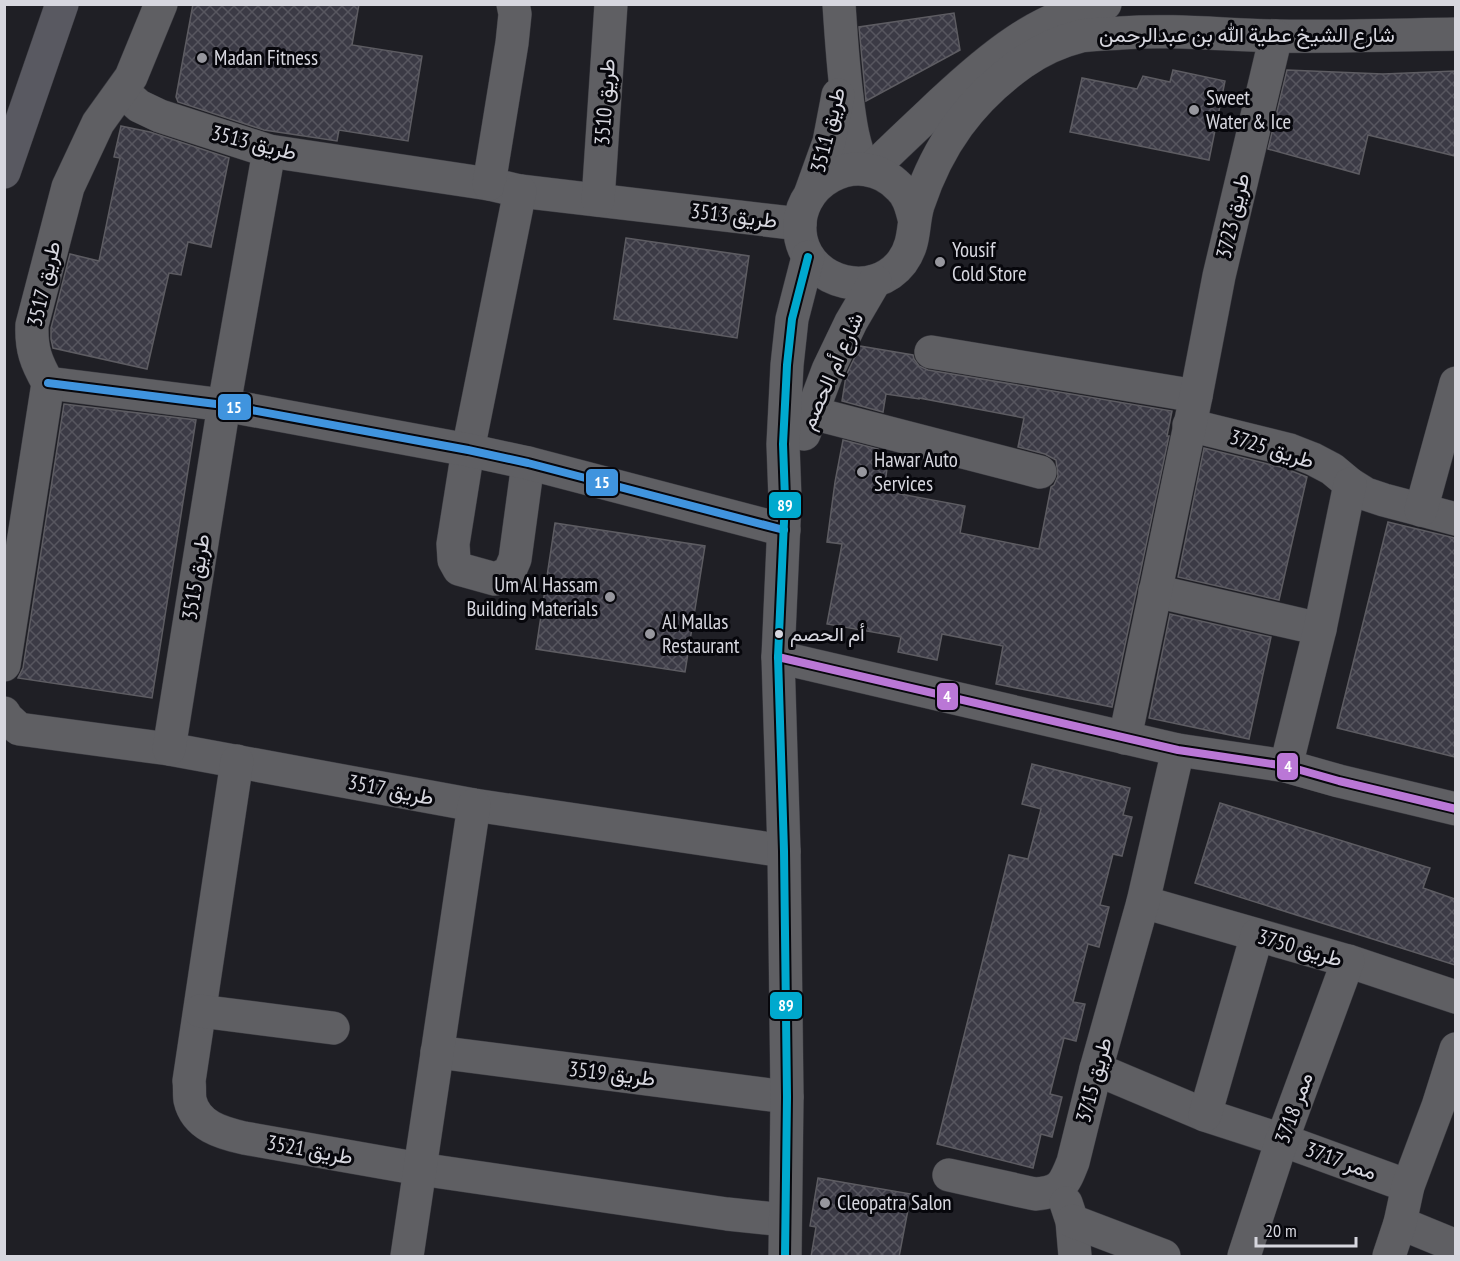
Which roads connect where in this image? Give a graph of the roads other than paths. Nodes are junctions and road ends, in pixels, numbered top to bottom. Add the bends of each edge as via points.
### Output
1 (62, 4) edge
2 (161, 4) edge
3 (513, 4) edge
4 (611, 4) edge
5 (839, 4) edge
6 (1105, 4) edge
7 (1051, 34) junction
8 (1455, 34) edge
9 (1276, 36) junction
10 (843, 67) junction
11 (122, 91) junction
12 (848, 108) junction
13 (906, 136) junction
14 (269, 151) junction
15 (867, 169) junction
16 (4, 172) edge
17 (505, 188) junction
18 (811, 192) junction
19 (598, 200) junction
20 (914, 218) junction
21 (800, 224) junction
22 (808, 257) junction
23 (874, 281) junction
24 (931, 352) dead end
25 (48, 383) junction
26 (1455, 383) edge
27 (224, 405) junction
28 (1192, 410) junction
29 (812, 413) junction
30 (468, 450) junction
31 (528, 463) junction
32 (1040, 472) dead end
33 (1350, 484) junction
34 (1421, 510) junction
35 (785, 514) junction
36 (1455, 519) edge
37 (1155, 591) junction
38 (1320, 629) junction
39 (778, 657) junction
40 (4, 665) edge
41 (4, 713) edge
42 (1125, 738) junction
43 (169, 749) junction
44 (1178, 750) junction
45 (237, 761) junction
46 (1286, 766) junction
47 (474, 805) junction
48 (1455, 809) edge
49 (784, 851) junction
50 (1143, 902) junction
51 (1257, 935) junction
52 (1348, 962) junction
53 (1455, 997) edge
54 (200, 1011) junction
55 (333, 1028) dead end
56 (1455, 1049) edge
57 (437, 1052) junction
58 (1096, 1070) junction
59 (787, 1097) junction
60 (1447, 1109) edge
61 (1205, 1115) junction
62 (1282, 1140) junction
63 (420, 1169) junction
64 (949, 1175) dead end
65 (1408, 1186) junction
66 (1060, 1187) junction
67 (785, 1220) junction
68 (1072, 1221) junction
69 (1400, 1223) junction
70 (1455, 1246) edge
71 (407, 1257) edge
72 (785, 1257) edge
73 (1075, 1257) edge
74 (1164, 1257) edge
75 (1244, 1257) edge
76 (1389, 1257) edge

1 - 16 highway
2 - 11 street
3 - 17 street
4 - 19 street, طريق 3510
5 - 10 street, طريق 3511
6 - 7 street, شارع الشيخ عطية الله بن عبدالرحمن via 1075,11
7 - 9 street, شارع الشيخ عطية الله بن عبدالرحمن
7 - 13 street, شارع الشيخ عطية الله بن عبدالرحمن via 1013,42
7 - 20 street, شارع الشيخ عطية الله بن عبدالرحمن via 968,112 942,147
8 - 9 street, شارع الشيخ عطية الله بن عبدالرحمن
9 - 28 street, طريق 3723 via 1219,276
10 - 12 street, طريق 3511
10 - 18 street, طريق 3511 via 829,142
11 - 14 street, طريق 3513 via 139,106 160,116
11 - 25 street, طريق 3517 via 98,123 68,187 32,325 34,356
12 - 13 street via 863,124 883,134
12 - 15 street, طريق 3511 via 854,143
13 - 15 street, شارع الشيخ عطية الله بن عبدالرحمن
14 - 17 street, طريق 3513
14 - 27 street, طريق 3515
15 - 18 street via 844,170 825,178
15 - 20 street via 900,187
17 - 19 street, طريق 3513
17 - 30 street
18 - 21 street
19 - 21 street, طريق 3513
20 - 23 street via 910,250 889,274
21 - 22 street
22 - 23 street via 830,278 844,283
22 - 35 street, شارع أم الحصم via 792,319 787,365
23 - 29 street, شارع أم الحصم via 828,370
24 - 28 street
25 - 27 street
25 - 40 street
26 - 34 street
27 - 30 street
27 - 43 street, طريق 3515
28 - 33 street, طريق 3725 via 1313,459
28 - 37 street, طريق 3723
29 - 32 street
29 - 35 street, شارع أم الحصم
30 - 31 street
30 - 31 street via 453,544 454,560 459,568 495,579 509,573 515,559
31 - 35 street
33 - 34 street, طريق 3725 via 1366,494
33 - 38 street
34 - 36 street, طريق 3725
35 - 39 street, شارع أم الحصم
37 - 38 street
37 - 42 street, طريق 3723
38 - 46 street
39 - 42 street
39 - 49 street, شارع أم الحصم
41 - 43 street, طريق 3517 via 19,729
42 - 44 street
43 - 45 street, طريق 3517
44 - 46 street
44 - 50 street, طريق 3715
45 - 47 street, طريق 3517
45 - 54 street, طريق 3521
46 - 48 street
47 - 49 street, طريق 3517
47 - 57 street
49 - 59 street, شارع أم الحصم
50 - 51 street, طريق 3750
50 - 58 street, طريق 3715
51 - 52 street, طريق 3750
51 - 61 street
52 - 53 street, طريق 3750
52 - 62 street, ممر 3718
54 - 55 street
54 - 63 street, طريق 3521 via 189,1081 190,1100 198,1117 210,1127 244,1138
56 - 60 street
57 - 59 street, طريق 3519
57 - 63 street
58 - 61 street, ممر 3717
58 - 66 street, طريق 3715 via 1073,1162
59 - 67 street, شارع أم الحصم
60 - 65 street
61 - 62 street, ممر 3717
62 - 65 street, ممر 3717
62 - 75 street, ممر 3718
63 - 67 street, طريق 3521
63 - 71 street
64 - 66 street via 1035,1194
65 - 69 street
66 - 68 street
67 - 72 street, شارع أم الحصم
68 - 73 street
68 - 74 street
69 - 70 street
69 - 76 street

